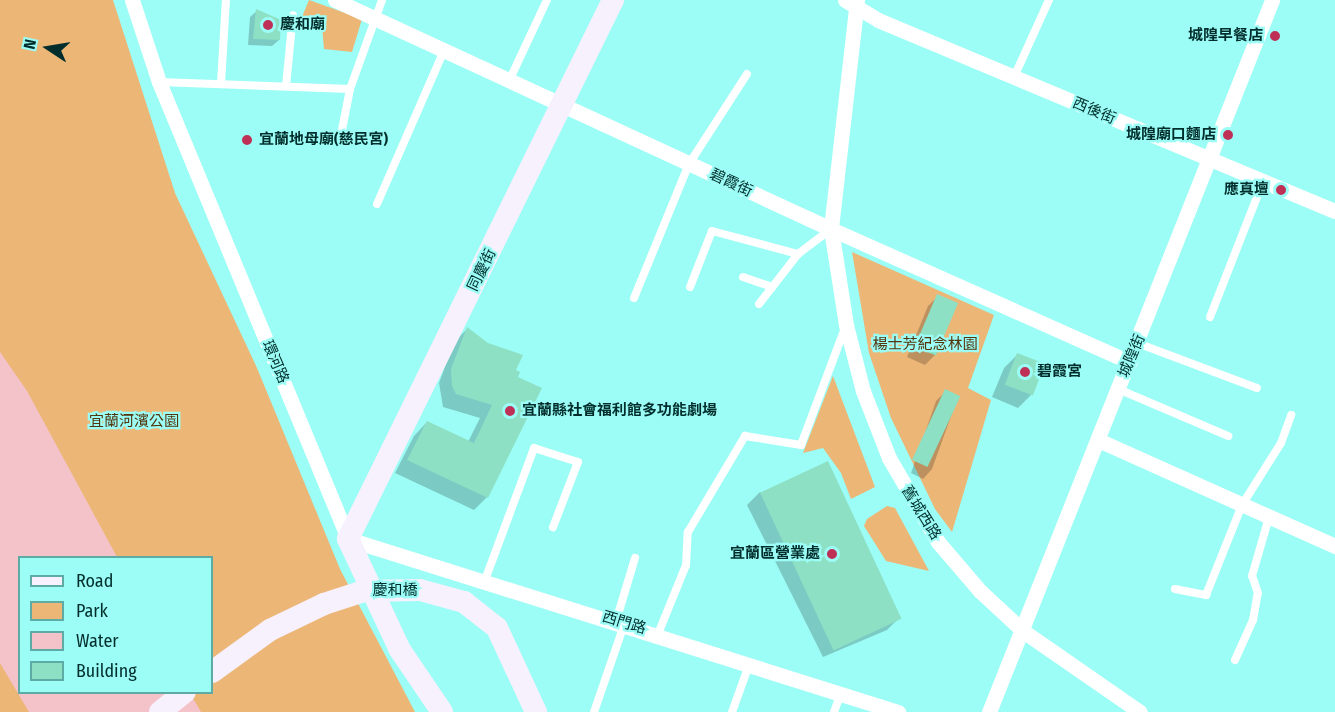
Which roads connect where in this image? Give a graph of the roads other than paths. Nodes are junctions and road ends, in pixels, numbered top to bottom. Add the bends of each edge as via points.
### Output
1 (132, 0) edge
2 (226, 0) edge
3 (335, 0) edge
4 (382, 0) edge
5 (548, 0) edge
6 (614, 0) edge
7 (1049, 0) edge
8 (1272, 0) edge
9 (853, 2) edge
10 (293, 15) dead end
11 (373, 18) junction
12 (444, 51) junction
13 (747, 74) dead end
14 (1014, 77) junction
15 (509, 81) junction
16 (159, 82) junction
17 (221, 83) junction
18 (286, 86) junction
19 (350, 89) junction
20 (563, 106) junction
21 (340, 140) dead end
22 (1207, 159) junction
23 (689, 164) junction
24 (1263, 182) junction
25 (377, 204) dead end
26 (1335, 211) edge
27 (831, 229) junction
28 (798, 254) junction
29 (743, 277) dead end
30 (690, 287) dead end
31 (772, 287) junction
32 (634, 298) dead end
33 (759, 304) dead end
34 (1210, 316) dead end
35 (846, 325) junction
36 (1137, 344) junction
37 (1130, 362) junction
38 (1257, 388) dead end
39 (1118, 389) junction
40 (1291, 415) dead end
41 (1228, 436) dead end
42 (1098, 440) junction
43 (1242, 505) junction
44 (1269, 517) junction
45 (553, 526) dead end
46 (348, 539) junction
47 (1335, 546) edge
48 (635, 558) dead end
49 (485, 580) junction
50 (1175, 589) dead end
51 (620, 622) junction
52 (1023, 631) junction
53 (658, 634) junction
54 (1235, 660) dead end
55 (749, 663) junction
56 (213, 671) edge
57 (841, 693) junction
58 (184, 694) edge
59 (159, 712) edge
60 (442, 712) edge
61 (536, 712) edge
62 (594, 712) edge
63 (732, 712) edge
64 (834, 712) edge
65 (898, 712) edge
66 (989, 712) edge
67 (1140, 712) edge

1 - 16 street, 環河路
2 - 17 lane
3 - 11 street, 碧霞街
4 - 11 lane
5 - 15 lane
6 - 20 street, 同慶街
7 - 14 lane
8 - 22 street, 城隍街
9 - 14 street, 西後街
9 - 27 street, 舊城西路
10 - 18 lane
11 - 12 street, 碧霞街
11 - 19 lane
12 - 15 street, 碧霞街
12 - 25 lane
13 - 23 lane
14 - 22 street, 西後街
15 - 20 street, 碧霞街
16 - 17 lane
16 - 46 street, 環河路
17 - 18 lane
18 - 19 lane
19 - 21 lane
20 - 23 street, 碧霞街
20 - 46 street, 同慶街
22 - 24 street, 西後街
22 - 36 street, 城隍街
23 - 27 street, 碧霞街
23 - 32 lane
24 - 26 street, 西後街
24 - 34 lane
27 - 28 lane
27 - 35 street, 舊城西路
27 - 37 street, 碧霞街
28 - 30 lane via 712,231
28 - 31 lane
29 - 31 lane
31 - 33 lane
35 - 52 street, 舊城西路 via 863,391 913,504 980,591
35 - 53 lane via 801,445 745,436 688,532 686,566
36 - 37 street, 城隍街
36 - 38 lane
37 - 39 street, 城隍街
39 - 41 lane
39 - 42 street, 城隍街
40 - 43 lane via 1281,442
42 - 43 street
42 - 52 street, 城隍街
43 - 44 street
43 - 50 lane via 1206,594
44 - 47 street
44 - 54 lane via 1252,576 1258,592 1253,620
45 - 49 lane via 578,462 534,448
46 - 49 street, 西門路
46 - 60 street, 環河路 via 400,650
48 - 51 lane
49 - 51 street, 西門路
51 - 53 street, 西門路
51 - 62 lane
52 - 66 street, 城隍街
52 - 67 street, 舊城西路
53 - 55 street, 西門路
55 - 57 street, 西門路
55 - 63 lane
56 - 61 street, 慶和橋 via 270,630 324,604 364,591 420,590 464,602 497,628
57 - 64 lane
57 - 65 street, 西門路
58 - 59 street

